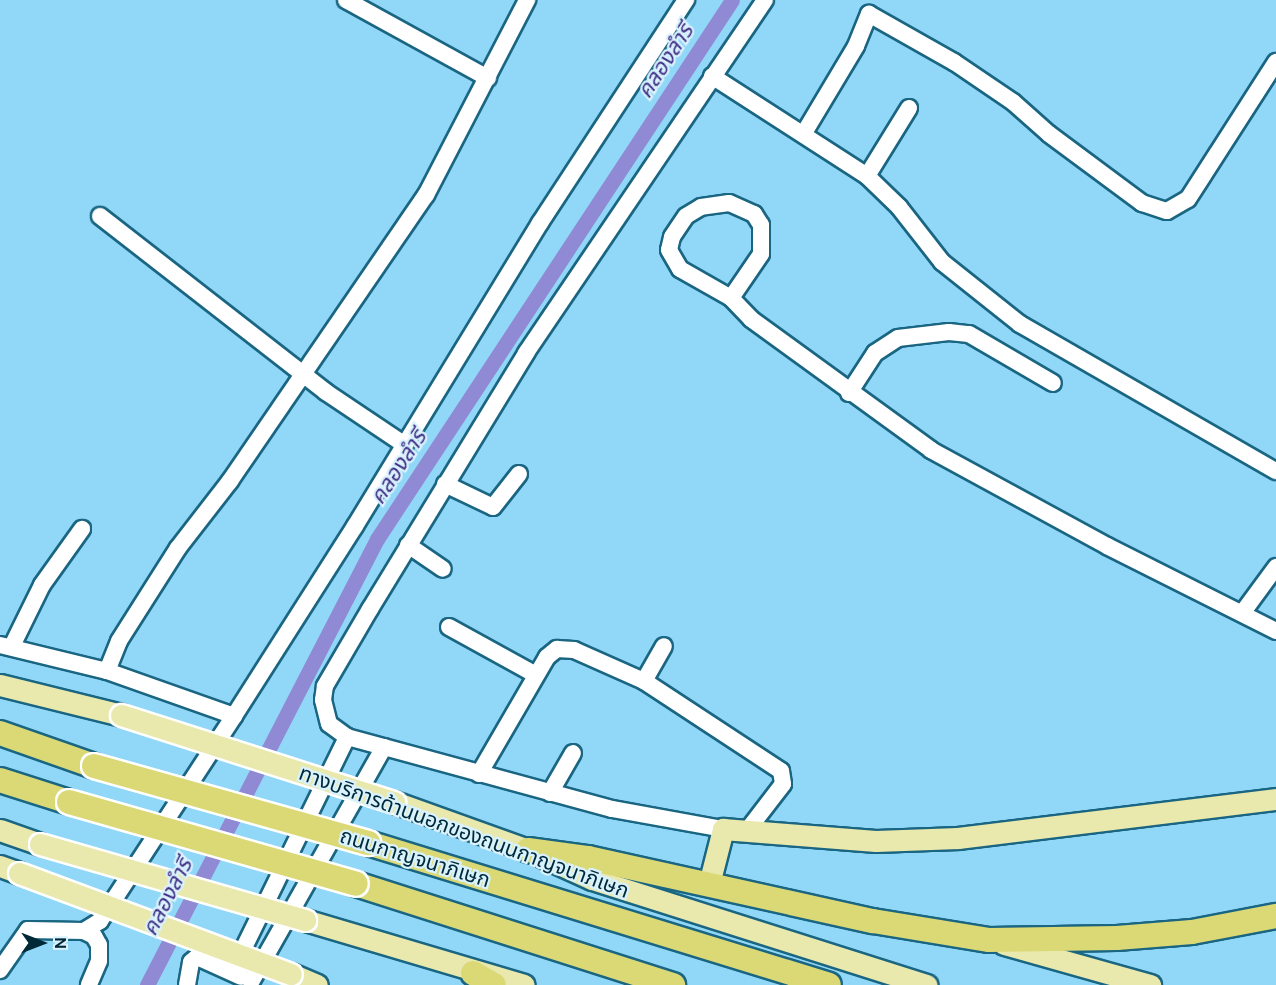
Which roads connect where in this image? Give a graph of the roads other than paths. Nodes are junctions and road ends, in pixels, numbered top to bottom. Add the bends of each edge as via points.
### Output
1 (346, 0) edge
2 (526, 0) edge
3 (686, 0) edge
4 (765, 0) edge
5 (871, 7) edge
6 (1276, 62) edge
7 (712, 76) junction
8 (488, 78) junction
9 (909, 108) dead end
10 (804, 133) junction
11 (867, 176) junction
12 (100, 216) dead end
13 (731, 298) junction
14 (305, 374) junction
15 (1053, 383) dead end
16 (849, 393) junction
17 (405, 445) junction
18 (1276, 471) edge
19 (519, 474) dead end
20 (445, 484) junction
21 (82, 529) dead end
22 (408, 545) junction
23 (1276, 567) edge
24 (443, 569) dead end
25 (1243, 612) junction
26 (449, 627) dead end
27 (1276, 631) edge
28 (6, 646) edge
29 (664, 646) dead end
30 (107, 671) junction
31 (536, 675) junction
32 (644, 681) junction
33 (0, 685) edge
34 (237, 710) junction
35 (0, 733) edge
36 (346, 736) junction
37 (384, 747) junction
38 (573, 753) dead end
39 (479, 774) junction
40 (0, 780) edge
41 (550, 792) junction
42 (1276, 799) edge
43 (723, 829) junction
44 (0, 830) edge
45 (747, 832) junction
46 (528, 850) junction
47 (10, 870) edge
48 (709, 884) junction
49 (1276, 916) edge
50 (84, 931) junction
51 (989, 940) junction
52 (1, 967) edge
53 (232, 972) junction
54 (473, 973) junction
55 (253, 984) edge
56 (88, 985) edge
57 (187, 985) edge
58 (317, 985) edge
59 (494, 985) edge
60 (524, 985) edge
61 (673, 985) edge
62 (830, 985) edge
63 (927, 985) edge
64 (1150, 985) edge

1 - 8 street
2 - 8 street
3 - 17 street via 540,223
4 - 7 street
5 - 6 street via 1013,102 1049,134 1142,203 1167,211 1188,199
5 - 10 street via 856,46
7 - 10 street
7 - 20 street via 526,353
8 - 14 street via 426,195
9 - 11 street
10 - 11 street
11 - 18 street via 899,207 942,262 1020,324
12 - 14 street
13 - 13 street via 761,254 761,225 754,214 729,203 701,207 676,226 669,250 671,259 688,274
13 - 16 street via 751,319
14 - 17 street
14 - 30 street via 178,548 128,624
15 - 16 street via 969,334 949,332 898,338 875,353
16 - 25 street via 931,450 1107,546
17 - 34 street
19 - 20 street via 493,507
20 - 22 street
21 - 28 street via 42,585
22 - 24 street
22 - 36 street via 326,686 324,712 329,724
23 - 25 street
25 - 27 street
26 - 31 street
28 - 30 street
29 - 32 street
30 - 34 street
31 - 32 street via 551,651 563,648 598,659
31 - 39 street
32 - 45 street via 781,771 783,784
33 - 46 main road, ทางบริการด้านนอกของถนนกาญจนาภิเษก, bridge via 121,716 394,802
34 - 50 street via 115,903 100,921
35 - 62 highway, ถนนกาญจนาภิเษก, bridge via 94,766 368,843
36 - 37 street
36 - 53 street
37 - 39 street
37 - 55 street
38 - 41 street
39 - 41 street
40 - 61 highway, ถนนกาญจนาภิเษก, bridge via 356,884
41 - 43 street via 621,811
42 - 45 main road via 958,838 876,841
43 - 45 main road
43 - 48 main road
44 - 54 main road, bridge
46 - 48 highway
46 - 63 main road, ทางบริการด้านนอกของถนนกาญจนาภิเษก via 592,879
47 - 58 main road, bridge
48 - 51 highway via 873,921
49 - 51 highway via 1192,932 1117,938
50 - 52 street via 28,930
50 - 56 street via 94,936 99,945 99,961
51 - 64 main road
53 - 55 street
53 - 57 street via 197,957 191,962
54 - 59 highway
54 - 60 main road

